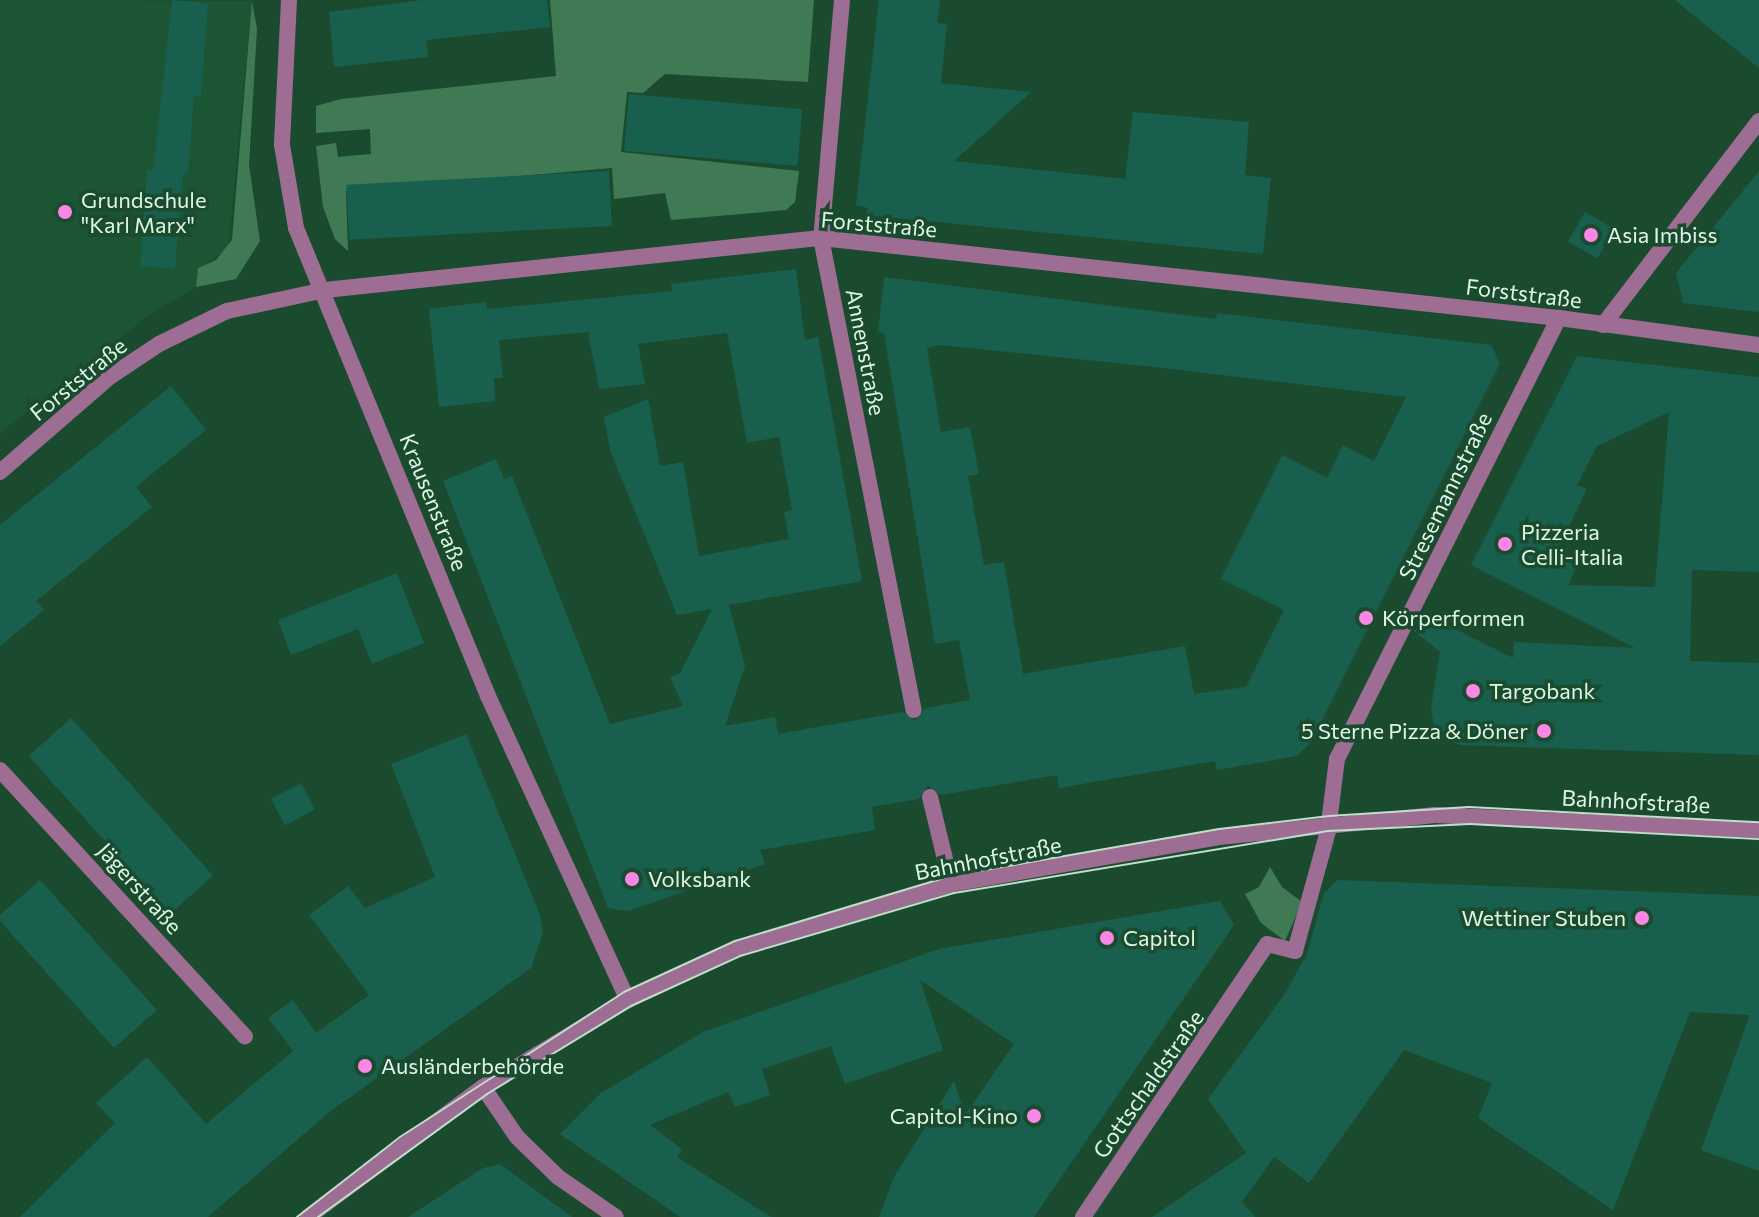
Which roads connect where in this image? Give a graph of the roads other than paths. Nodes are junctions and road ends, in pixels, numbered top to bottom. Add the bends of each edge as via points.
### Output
1 (289, 0) edge
2 (842, 0) edge
3 (1759, 121) edge
4 (821, 238) junction
5 (325, 290) junction
6 (1559, 318) junction
7 (1603, 325) junction
8 (1759, 345) edge
9 (0, 472) edge
10 (914, 710) dead end
11 (0, 770) edge
12 (930, 797) dead end
13 (1327, 825) junction
14 (1759, 830) edge
15 (951, 884) junction
16 (1250, 976) joint
17 (628, 1000) junction
18 (245, 1036) dead end
19 (483, 1087) junction
20 (308, 1217) edge
21 (616, 1217) edge
22 (1083, 1217) edge

1 - 5 street, Krausenstraße via 282,145 296,228
2 - 4 street, Annenstraße
3 - 7 street
4 - 5 street, Forststraße
4 - 6 street, Forststraße
4 - 10 street, Annenstraße
5 - 9 street, Forststraße via 227,311 159,344 111,376
5 - 17 street, Krausenstraße via 488,696
6 - 7 street, Forststraße
6 - 13 street, Stresemannstraße via 1337,759
7 - 8 street, Forststraße
11 - 18 street, Jägerstraße
12 - 15 street
13 - 14 street, Bahnhofstraße via 1473,814
13 - 15 street, Bahnhofstraße via 1219,837
13 - 16 street, Stresemannstraße via 1295,951 1267,944
15 - 17 street, Bahnhofstraße via 736,949
16 - 22 street, Gottschaldstraße
17 - 19 street, Bahnhofstraße
19 - 20 street, Bahnhofstraße
19 - 21 street via 517,1137 558,1177

